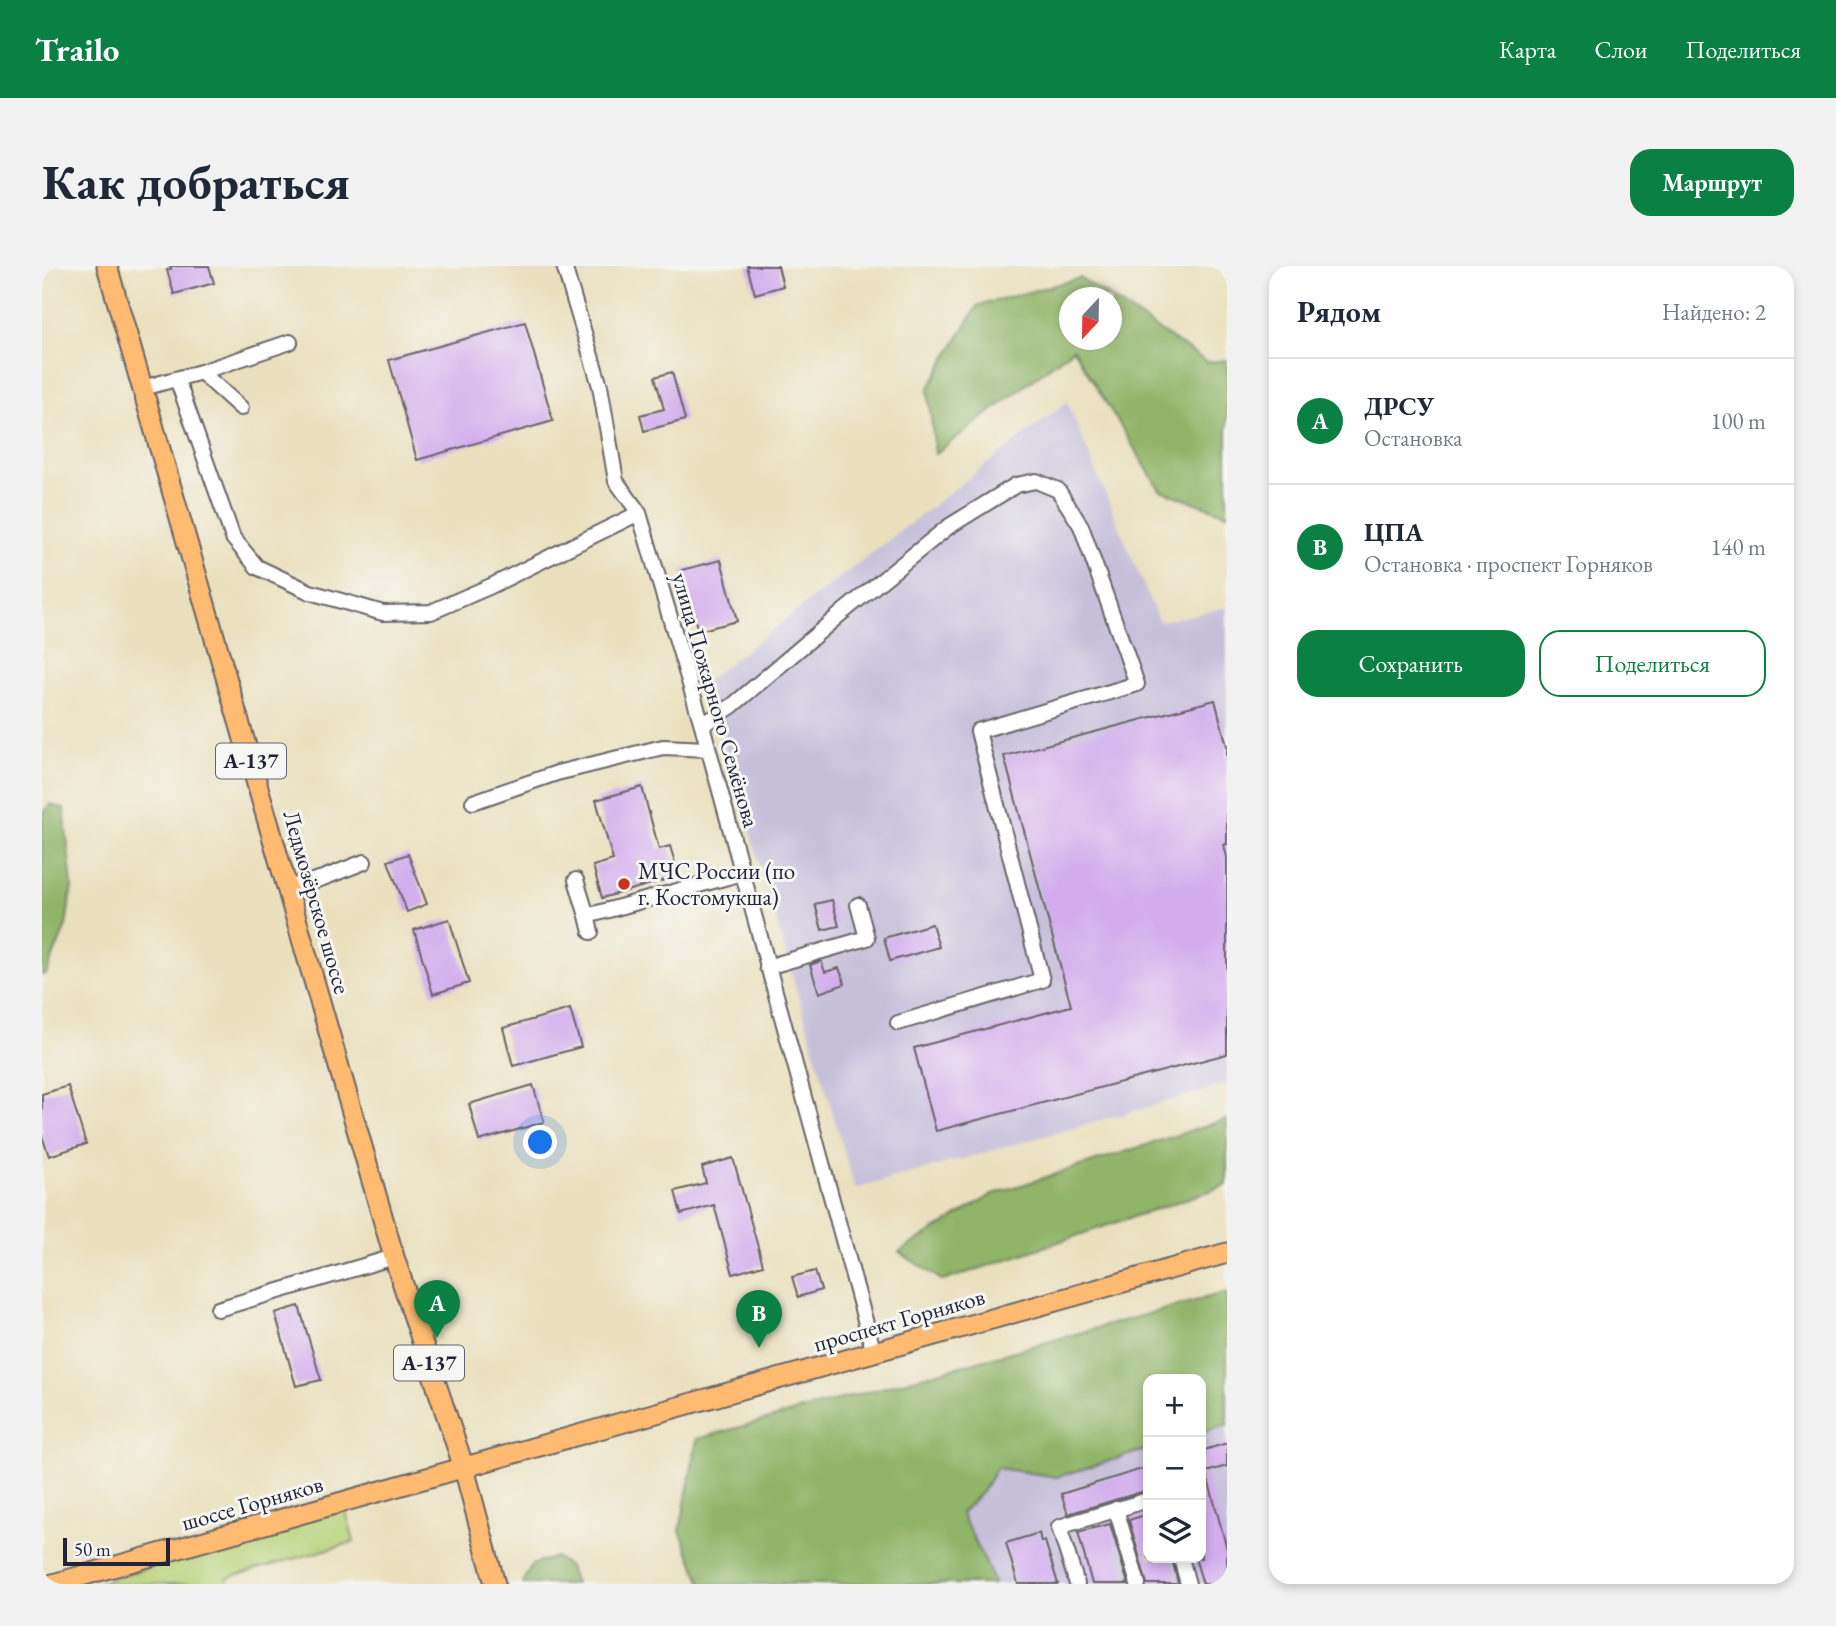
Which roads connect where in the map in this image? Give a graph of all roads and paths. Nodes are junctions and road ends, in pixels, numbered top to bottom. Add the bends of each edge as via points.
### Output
1 (107, 266) edge
2 (564, 266) edge
3 (290, 342) dead end
4 (201, 372) junction
5 (177, 379) junction
6 (143, 388) junction
7 (241, 408) dead end
8 (639, 513) junction
9 (702, 724) junction
10 (708, 749) junction
11 (473, 802) dead end
12 (364, 862) dead end
13 (742, 873) junction
14 (576, 880) dead end
15 (288, 888) junction
16 (858, 905) dead end
17 (587, 916) junction
18 (592, 932) dead end
19 (767, 968) junction
20 (898, 1023) dead end
21 (1227, 1253) edge
22 (394, 1257) junction
23 (218, 1309) dead end
24 (874, 1353) junction
25 (464, 1468) junction
26 (1143, 1502) edge
27 (1116, 1510) junction
28 (1182, 1563) edge
29 (53, 1584) edge
30 (495, 1584) edge
31 (1077, 1584) edge
32 (1138, 1584) edge
33 (1188, 1584) edge

1 - 6 main road, Ледмозёрское шоссе / А-137
2 - 8 street, улица Пожарного Семёнова via 600,386 616,481
3 - 4 street
4 - 5 street
4 - 7 street
5 - 6 street
5 - 8 street via 233,538 257,566 310,592 383,613 431,612
6 - 15 main road, Ледмозёрское шоссе / А-137
8 - 9 street, улица Пожарного Семёнова
9 - 10 street, улица Пожарного Семёнова
9 - 20 street via 732,706 948,527 1016,485 1036,481 1058,490 1081,526 1137,684 978,731 1042,980
10 - 11 street via 663,747 558,773
10 - 13 street, улица Пожарного Семёнова
12 - 15 street
13 - 17 street
13 - 19 street, улица Пожарного Семёнова
14 - 17 street
15 - 22 main road, Ледмозёрское шоссе / А-137
16 - 19 street via 867,938
17 - 18 street
19 - 24 street, улица Пожарного Семёнова
21 - 24 main road, проспект Горняков
22 - 23 street
22 - 25 main road, Ледмозёрское шоссе / А-137
24 - 25 main road, проспект Горняков
25 - 29 main road, шоссе Горняков
25 - 30 main road, А-137
26 - 27 street
27 - 31 street via 1059,1527
27 - 32 street
28 - 33 street

